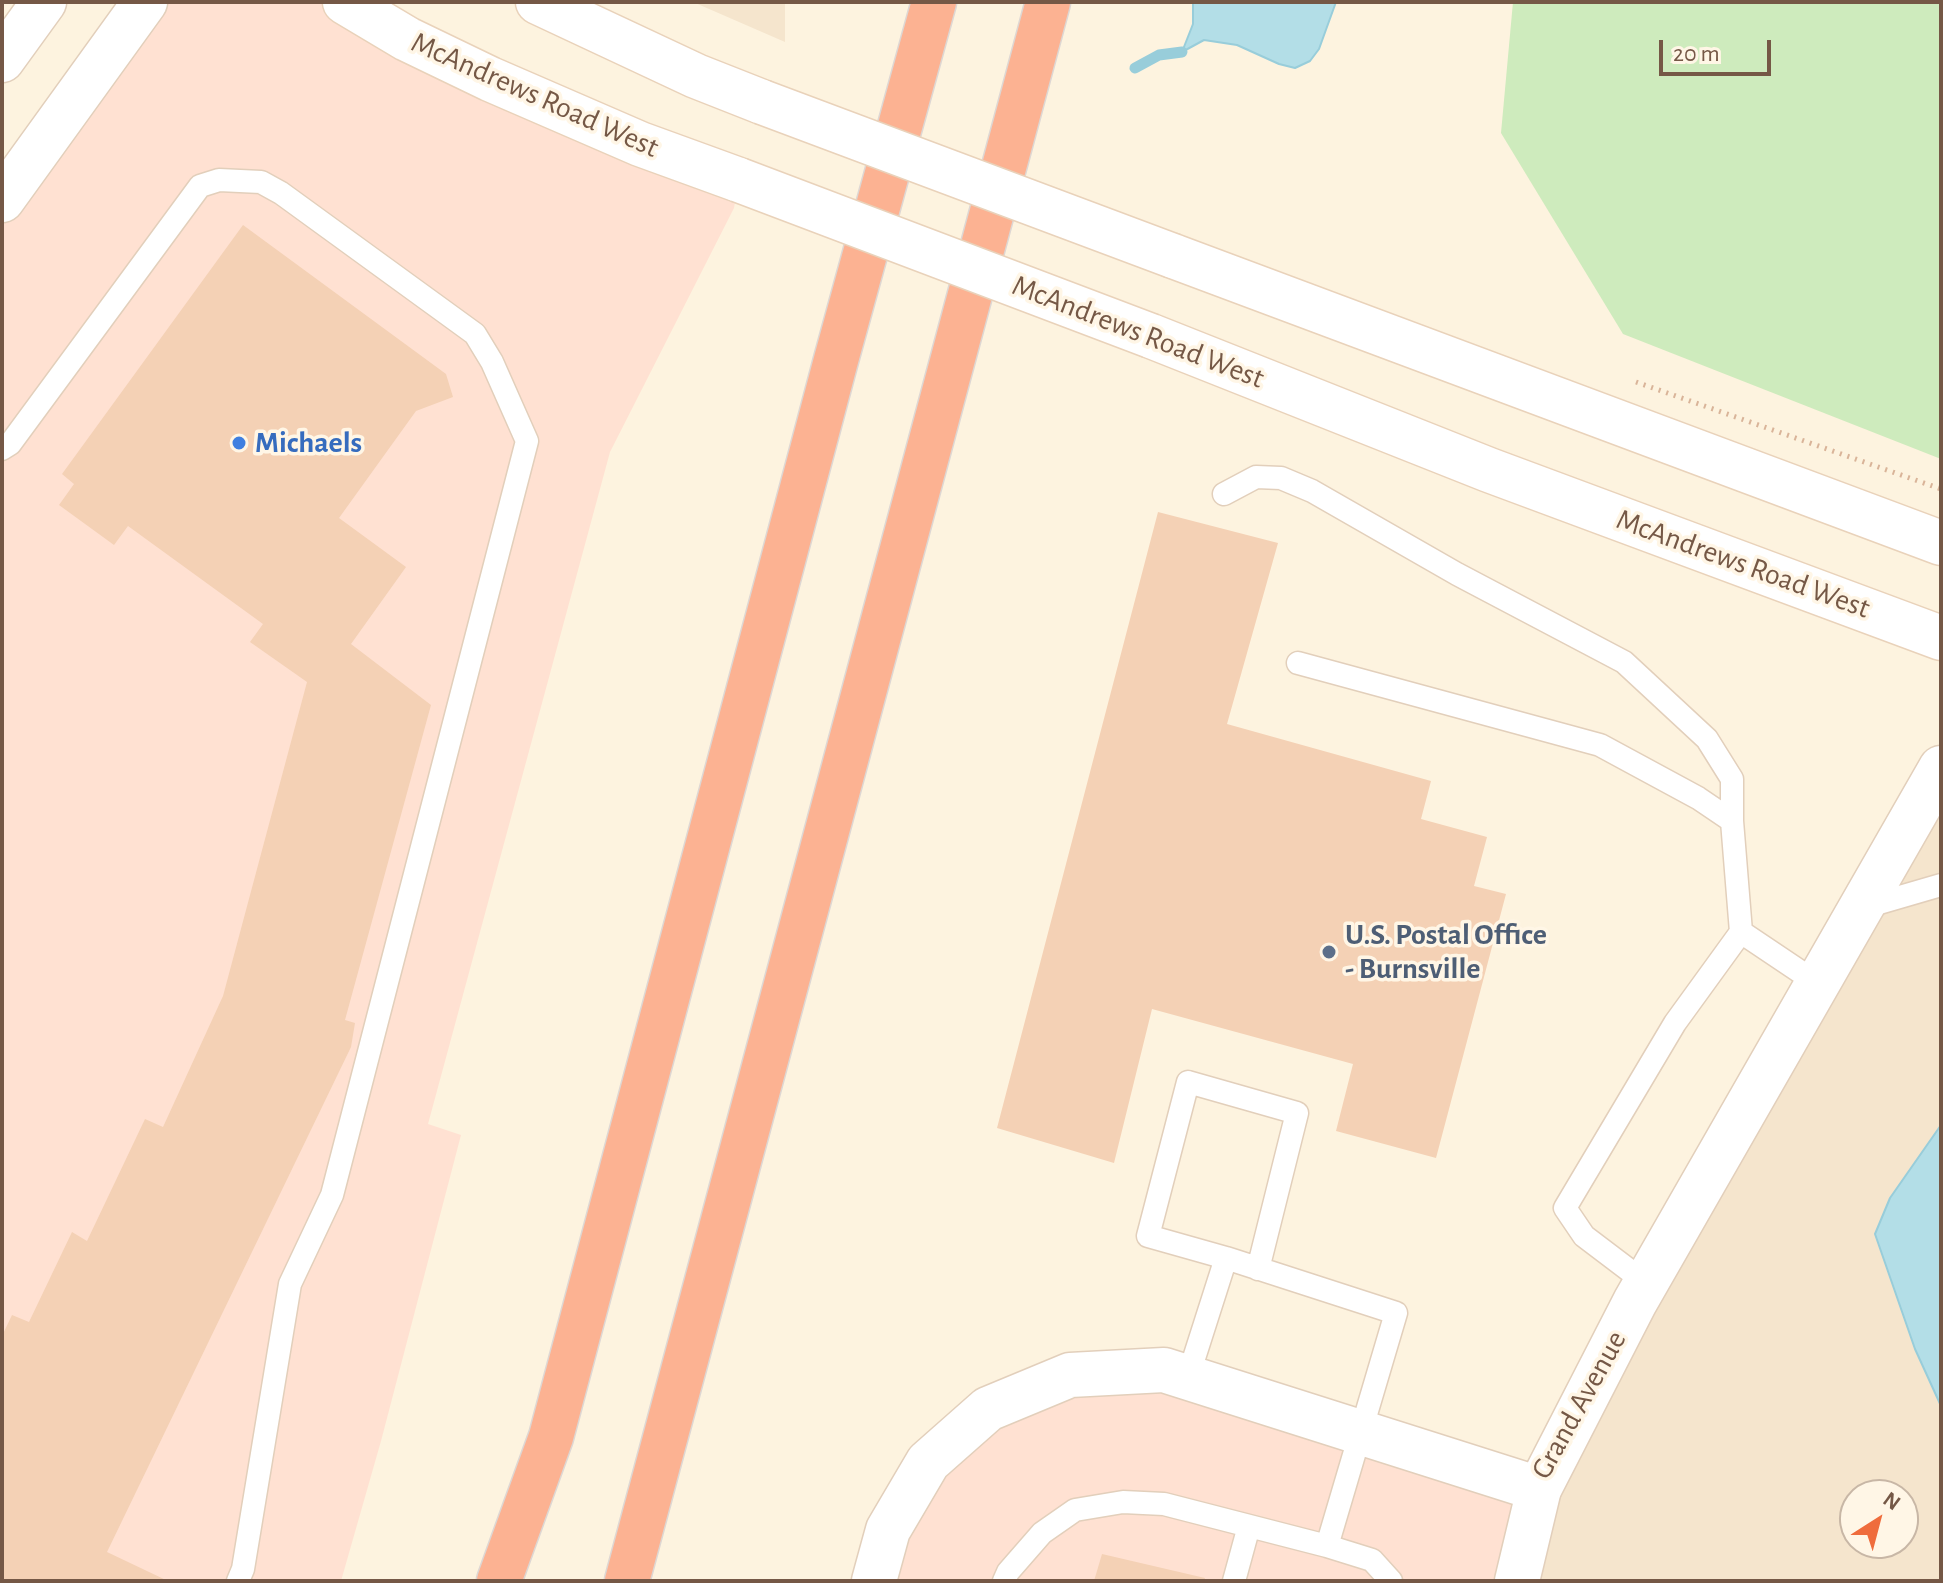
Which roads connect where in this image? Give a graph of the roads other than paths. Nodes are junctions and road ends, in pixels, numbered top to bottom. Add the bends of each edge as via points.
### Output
1 (44, 2) edge
2 (145, 2) edge
3 (345, 2) edge
4 (538, 2) edge
5 (934, 2) edge
6 (1048, 2) edge
7 (2, 60) edge
8 (2, 200) edge
9 (2, 449) edge
10 (1224, 494) dead end
11 (1941, 543) edge
12 (1941, 638) edge
13 (1298, 663) dead end
14 (1940, 772) edge
15 (1732, 821) junction
16 (1941, 885) edge
17 (1860, 909) junction
18 (1741, 932) junction
19 (1817, 983) junction
20 (1226, 1258) junction
21 (1258, 1269) junction
22 (1646, 1283) junction
23 (1188, 1377) junction
24 (1361, 1433) junction
25 (1539, 1489) junction
26 (1249, 1526) junction
27 (1327, 1546) junction
28 (238, 1581) edge
29 (499, 1581) edge
30 (627, 1581) edge
31 (874, 1581) edge
32 (1004, 1581) edge
33 (1234, 1581) edge
34 (1391, 1581) edge
35 (1517, 1581) edge

1 - 7 main road
2 - 8 main road
3 - 12 main road, McAndrews Road West, bridge via 490,79 640,144
4 - 11 main road, bridge via 762,102
5 - 29 highway via 551,1437
6 - 30 highway
9 - 28 lane via 200,186 219,180 261,182 281,193 475,334 527,441 332,1195 290,1284
10 - 15 lane via 1256,477 1281,478 1312,491 1624,662 1707,739 1732,779
13 - 15 lane via 1600,745
14 - 17 main road, Grand Avenue
15 - 18 lane
16 - 17 lane
17 - 19 main road, Grand Avenue
18 - 19 lane
18 - 22 lane via 1675,1023 1565,1208 1584,1236
19 - 22 main road, Grand Avenue
20 - 21 lane
20 - 21 lane via 1148,1236 1188,1082 1297,1113
20 - 23 lane
21 - 24 lane via 1396,1313
22 - 25 main road, Grand Avenue
23 - 24 main road, Grand Avenue
23 - 31 main road, Grand Avenue via 1164,1370 1070,1375 988,1409 928,1462 888,1530
24 - 25 main road, Grand Avenue
24 - 27 lane
25 - 35 main road
26 - 27 lane
26 - 32 lane via 1164,1504 1123,1502 1075,1510 1042,1533
26 - 33 lane
27 - 34 lane via 1372,1560

